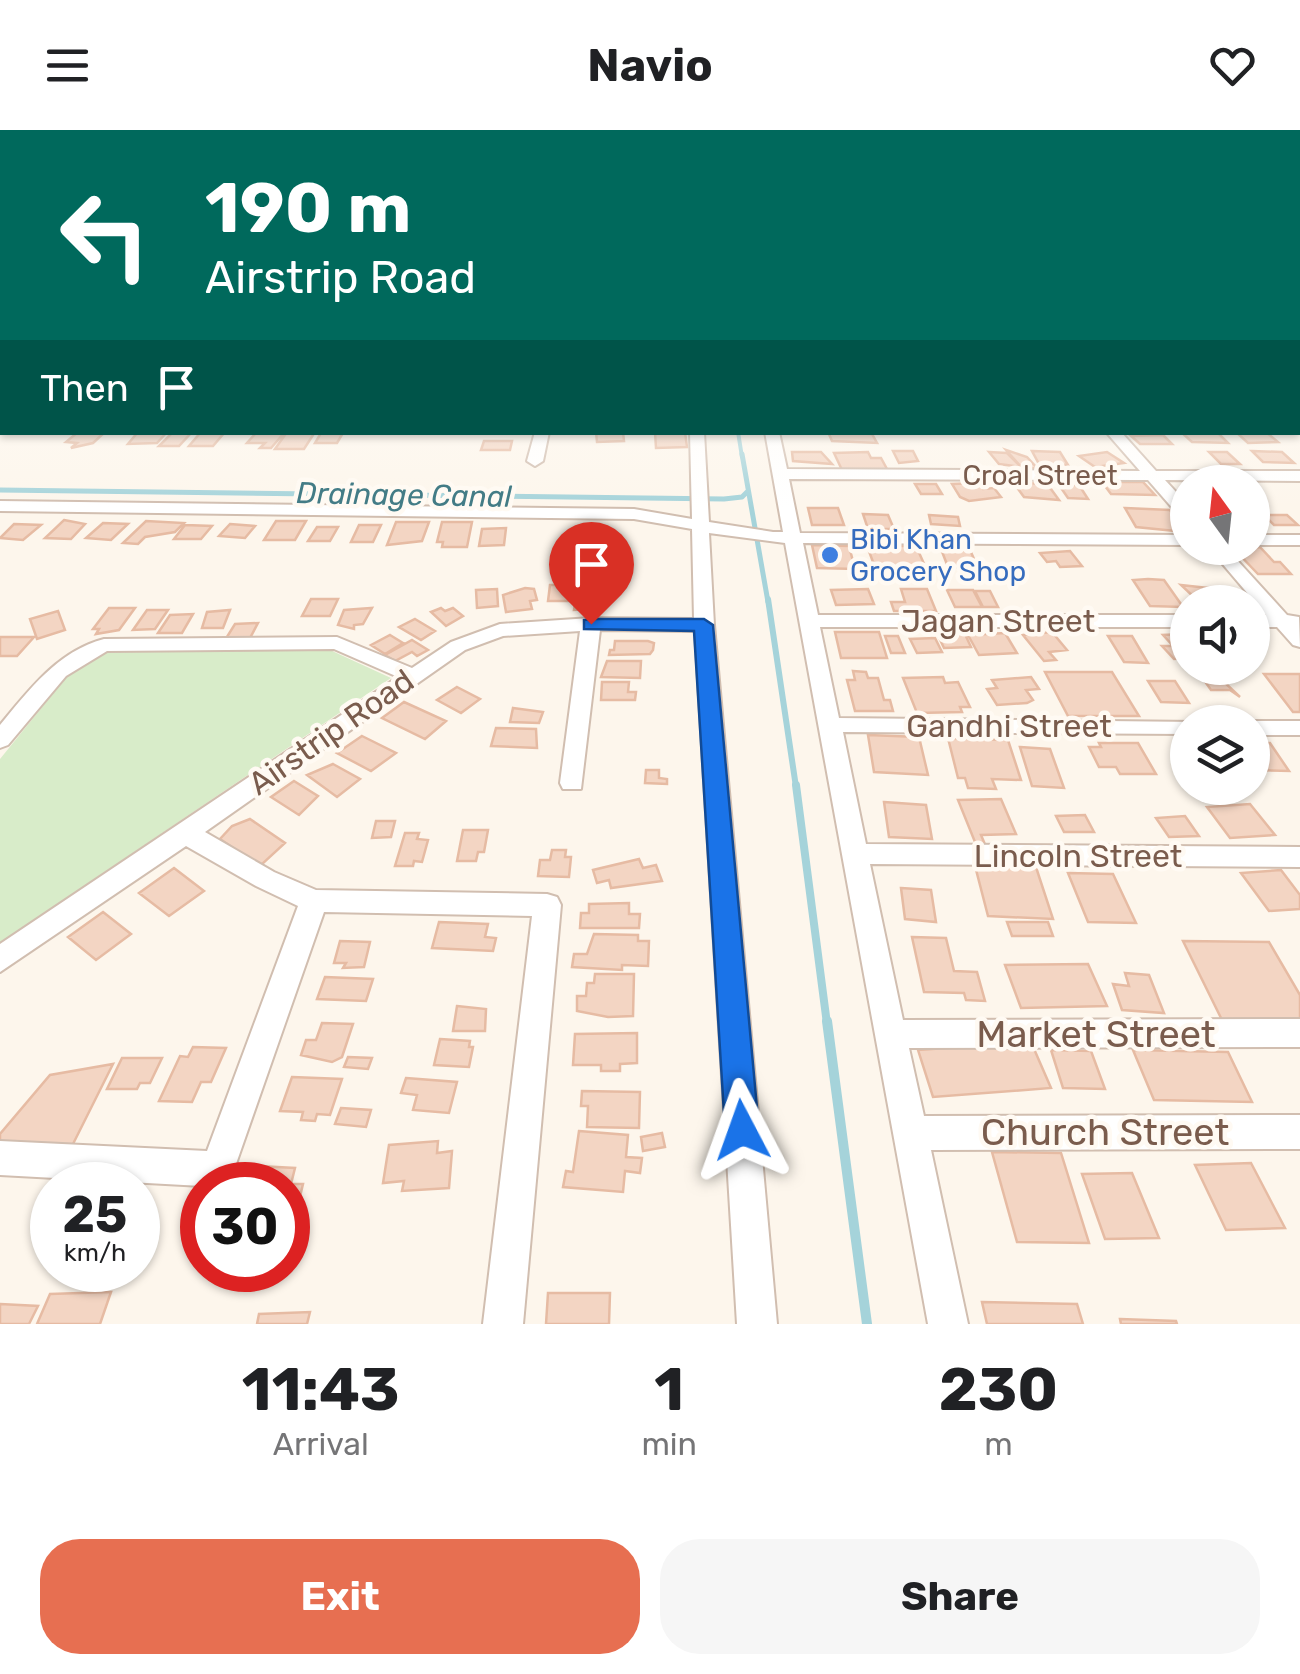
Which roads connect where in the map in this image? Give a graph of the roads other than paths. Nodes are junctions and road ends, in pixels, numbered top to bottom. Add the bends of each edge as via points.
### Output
1 (541, 435) edge
2 (696, 435) edge
3 (773, 435) edge
4 (1116, 435) edge
5 (535, 462) dead end
6 (780, 474) junction
7 (1152, 476) junction
8 (1300, 476) edge
9 (1170, 496) edge
10 (0, 506) edge
11 (700, 514) junction
12 (780, 538) junction
13 (1170, 540) edge
14 (1270, 540) edge
15 (1300, 540) edge
16 (1234, 565) edge
17 (809, 621) junction
18 (1170, 621) edge
19 (1291, 621) edge
20 (591, 624) junction
21 (704, 625) junction
22 (1300, 640) edge
23 (412, 676) junction
24 (830, 725) junction
25 (1170, 727) edge
26 (1270, 728) edge
27 (1300, 728) edge
28 (0, 740) edge
29 (572, 783) dead end
30 (185, 833) junction
31 (855, 854) junction
32 (1300, 857) edge
33 (314, 900) junction
34 (0, 960) edge
35 (891, 1034) junction
36 (1300, 1034) edge
37 (1300, 1132) edge
38 (911, 1133) junction
39 (0, 1158) edge
40 (503, 1324) edge
41 (757, 1324) edge
42 (948, 1324) edge

1 - 5 street
2 - 11 street
3 - 6 street
4 - 7 street
6 - 7 street, Croal Street
6 - 12 street
7 - 8 street, Croal Street
7 - 9 street
10 - 11 street
11 - 12 street via 744,536
11 - 21 street
12 - 13 street
12 - 17 street
14 - 15 street
16 - 19 street
17 - 18 street, Jagan Street
17 - 24 street
19 - 22 street
20 - 21 street, Airstrip Road
20 - 23 street, Airstrip Road via 500,630 458,646
20 - 29 street
21 - 41 street
23 - 28 street via 337,643 104,645 64,664
23 - 30 street, Airstrip Road
24 - 25 street, Gandhi Street
24 - 31 street
26 - 27 street
30 - 33 street
30 - 34 street, Airstrip Road
31 - 32 street, Lincoln Street
31 - 35 street
33 - 39 street via 218,1169
33 - 40 street via 547,905
35 - 36 street, Market Street
35 - 38 street
37 - 38 street, Church Street
38 - 42 street

